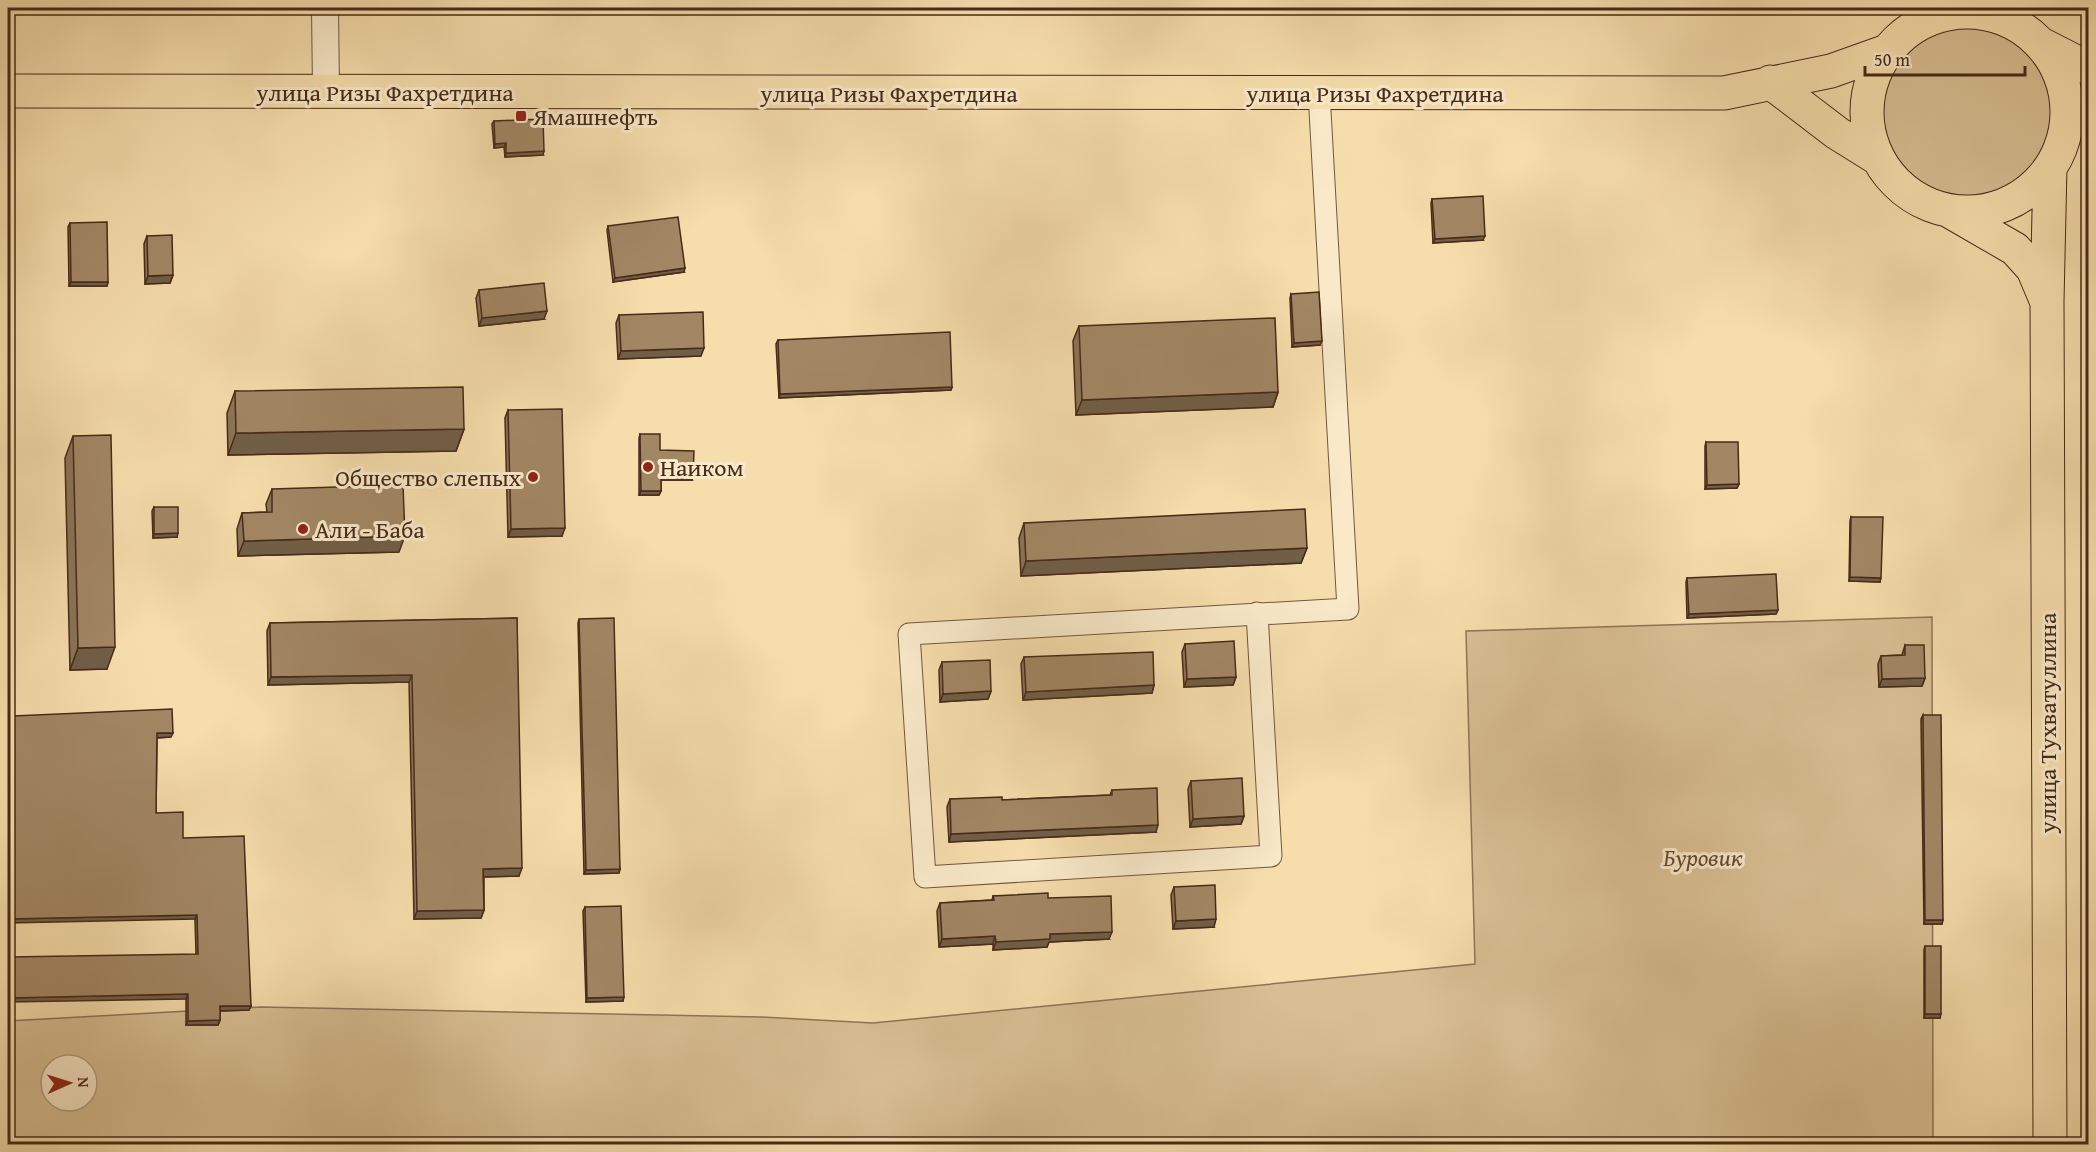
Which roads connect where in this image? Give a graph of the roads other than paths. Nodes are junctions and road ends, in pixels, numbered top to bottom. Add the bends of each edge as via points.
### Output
1 (325, 8) edge
2 (1912, 8) edge
3 (2001, 14) edge
4 (1893, 44) junction
5 (2041, 44) junction
6 (2088, 68) edge
7 (1770, 82) junction
8 (8, 91) edge
9 (326, 91) junction
10 (1319, 93) junction
11 (2067, 147) edge
12 (1877, 158) junction
13 (1950, 211) junction
14 (2047, 301) junction
15 (1257, 613) junction
16 (2050, 1144) edge

1 - 9 street
2 - 4 main road
3 - 4 main road via 1950,13 1923,21
3 - 5 main road
4 - 7 main road, улица Ризы Фахретдина via 1831,71
4 - 12 main road via 1873,75 1867,103 1868,131
5 - 6 main road
5 - 11 main road via 2056,67 2065,92
7 - 10 main road, улица Ризы Фахретдина via 1724,93
7 - 12 main road
8 - 9 main road, улица Ризы Фахретдина
9 - 10 main road, улица Ризы Фахретдина
10 - 15 street via 1348,609
11 - 13 main road via 2036,185 2017,199 1996,208
11 - 14 main road, улица Тухватуллина
12 - 13 main road via 1907,193
13 - 14 main road via 2015,249 2033,269
14 - 16 main road, улица Тухватуллина
15 - 15 street via 1271,856 925,877 909,634

